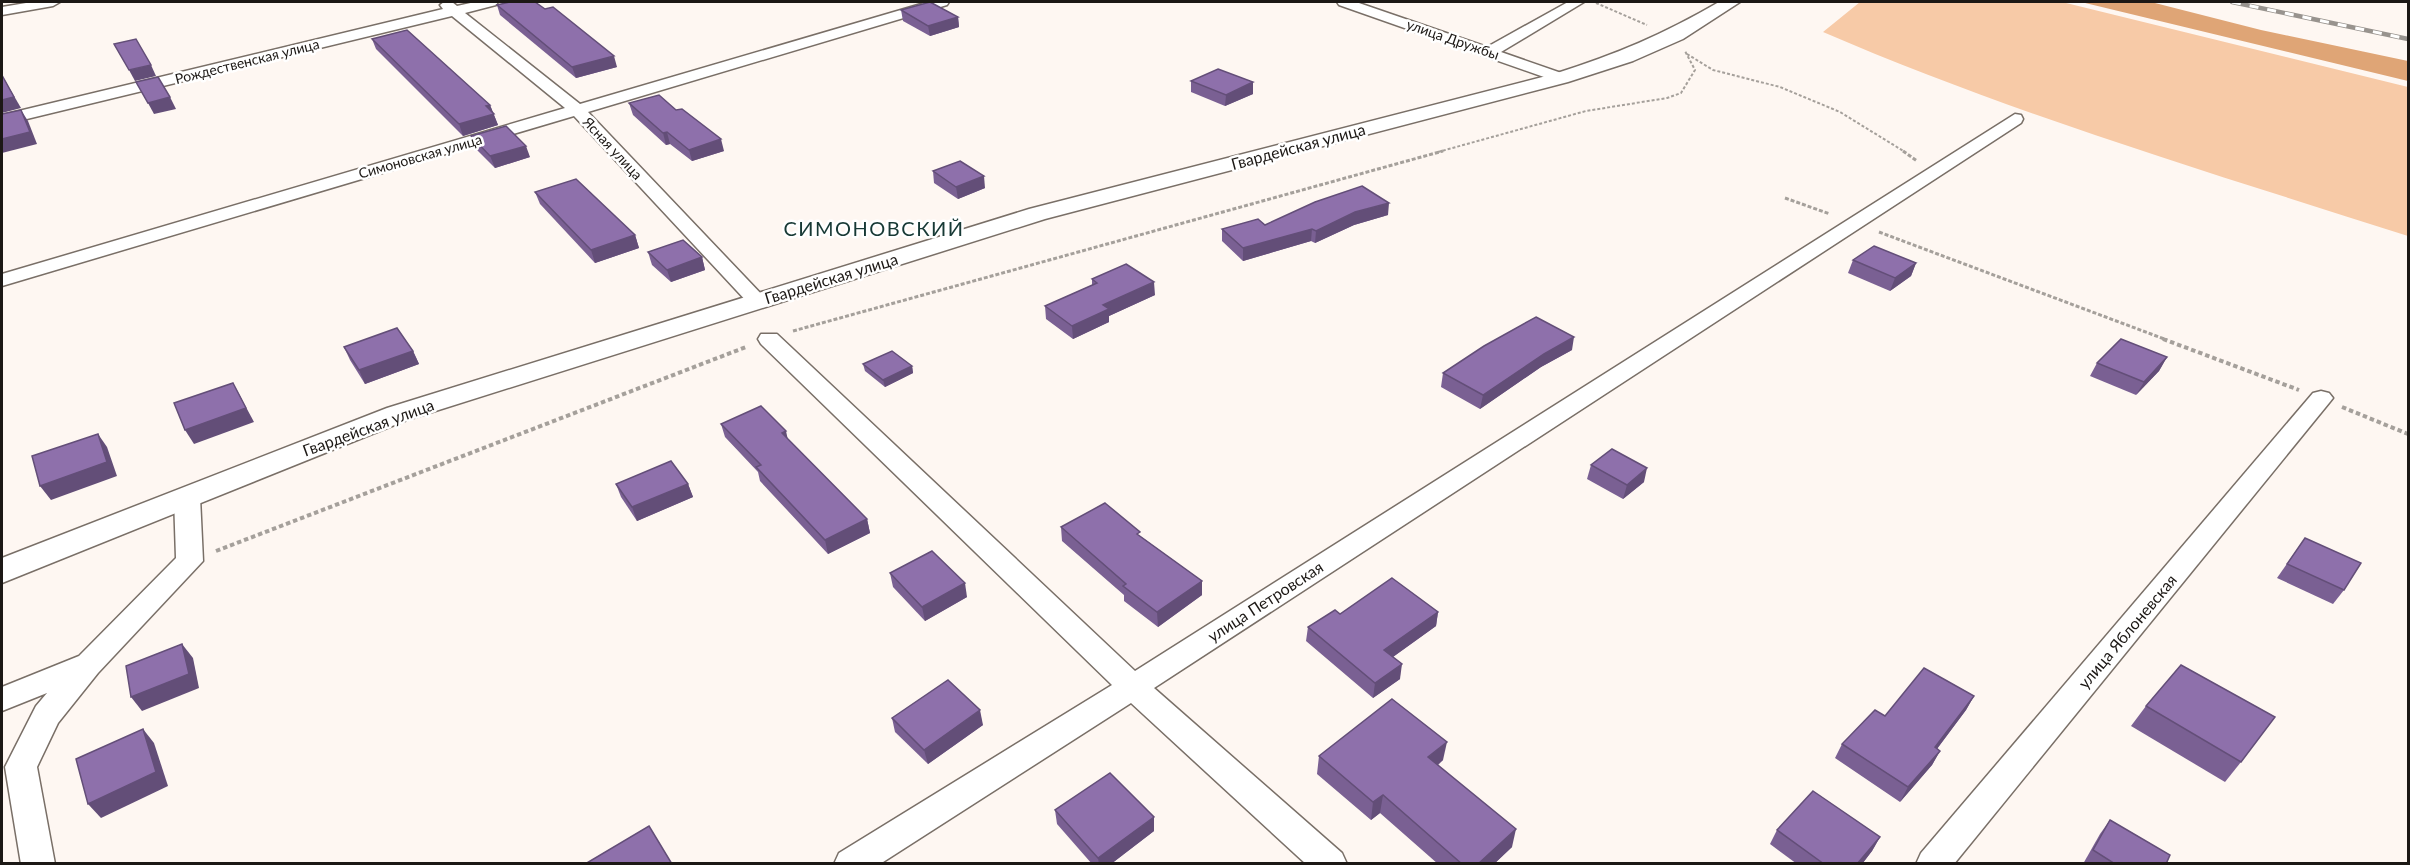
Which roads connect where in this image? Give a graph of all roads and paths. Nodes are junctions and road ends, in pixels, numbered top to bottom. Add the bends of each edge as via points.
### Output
1 (53, 2) edge
2 (491, 2) edge
3 (942, 2) edge
4 (1344, 2) edge
5 (1577, 2) edge
6 (1592, 2) edge
7 (1731, 2) edge
8 (448, 6) edge
9 (2, 12) edge
10 (1676, 35) junction
11 (1490, 52) junction
12 (1686, 53) junction
13 (1561, 78) junction
14 (577, 110) junction
15 (2015, 119) dead end
16 (2, 120) edge
17 (1931, 173) junction
18 (1785, 198) dead end
19 (1854, 223) junction
20 (2, 280) edge
21 (757, 301) junction
22 (769, 339) junction
23 (2321, 398) junction
24 (2409, 434) edge
25 (187, 497) junction
26 (190, 561) junction
27 (2, 571) edge
28 (88, 664) junction
29 (1133, 687) junction
30 (2, 699) edge
31 (38, 864) edge
32 (851, 864) edge
33 (1330, 864) edge
34 (1933, 864) edge

1 - 9 street
2 - 8 street, Рождественская улица
3 - 14 street, Симоновская улица
4 - 11 street, улица Дружбы
5 - 11 street
6 - 10 path
7 - 10 street, Гвардейская улица
8 - 14 street, Ясная улица
8 - 16 street, Рождественская улица
10 - 12 path
10 - 13 street, Гвардейская улица via 1626,57
11 - 13 street, улица Дружбы
12 - 17 path via 1713,70 1780,87 1840,112 1896,145
12 - 22 path via 1695,70 1681,93 1667,98 1586,111
13 - 21 street, Гвардейская улица via 1037,214
14 - 20 street, Симоновская улица
14 - 21 street, Ясная улица
15 - 17 street, улица Петровская
17 - 19 street, улица Петровская
18 - 19 path
19 - 23 path
19 - 29 street, улица Петровская
21 - 25 street, Гвардейская улица via 397,414
22 - 26 path
22 - 29 street
23 - 24 path
23 - 34 street, улица Яблоневская
25 - 26 street
25 - 27 street, Гвардейская улица
26 - 28 street
28 - 30 street
28 - 31 street via 46,715 21,767
29 - 32 street, улица Петровская
29 - 33 street

